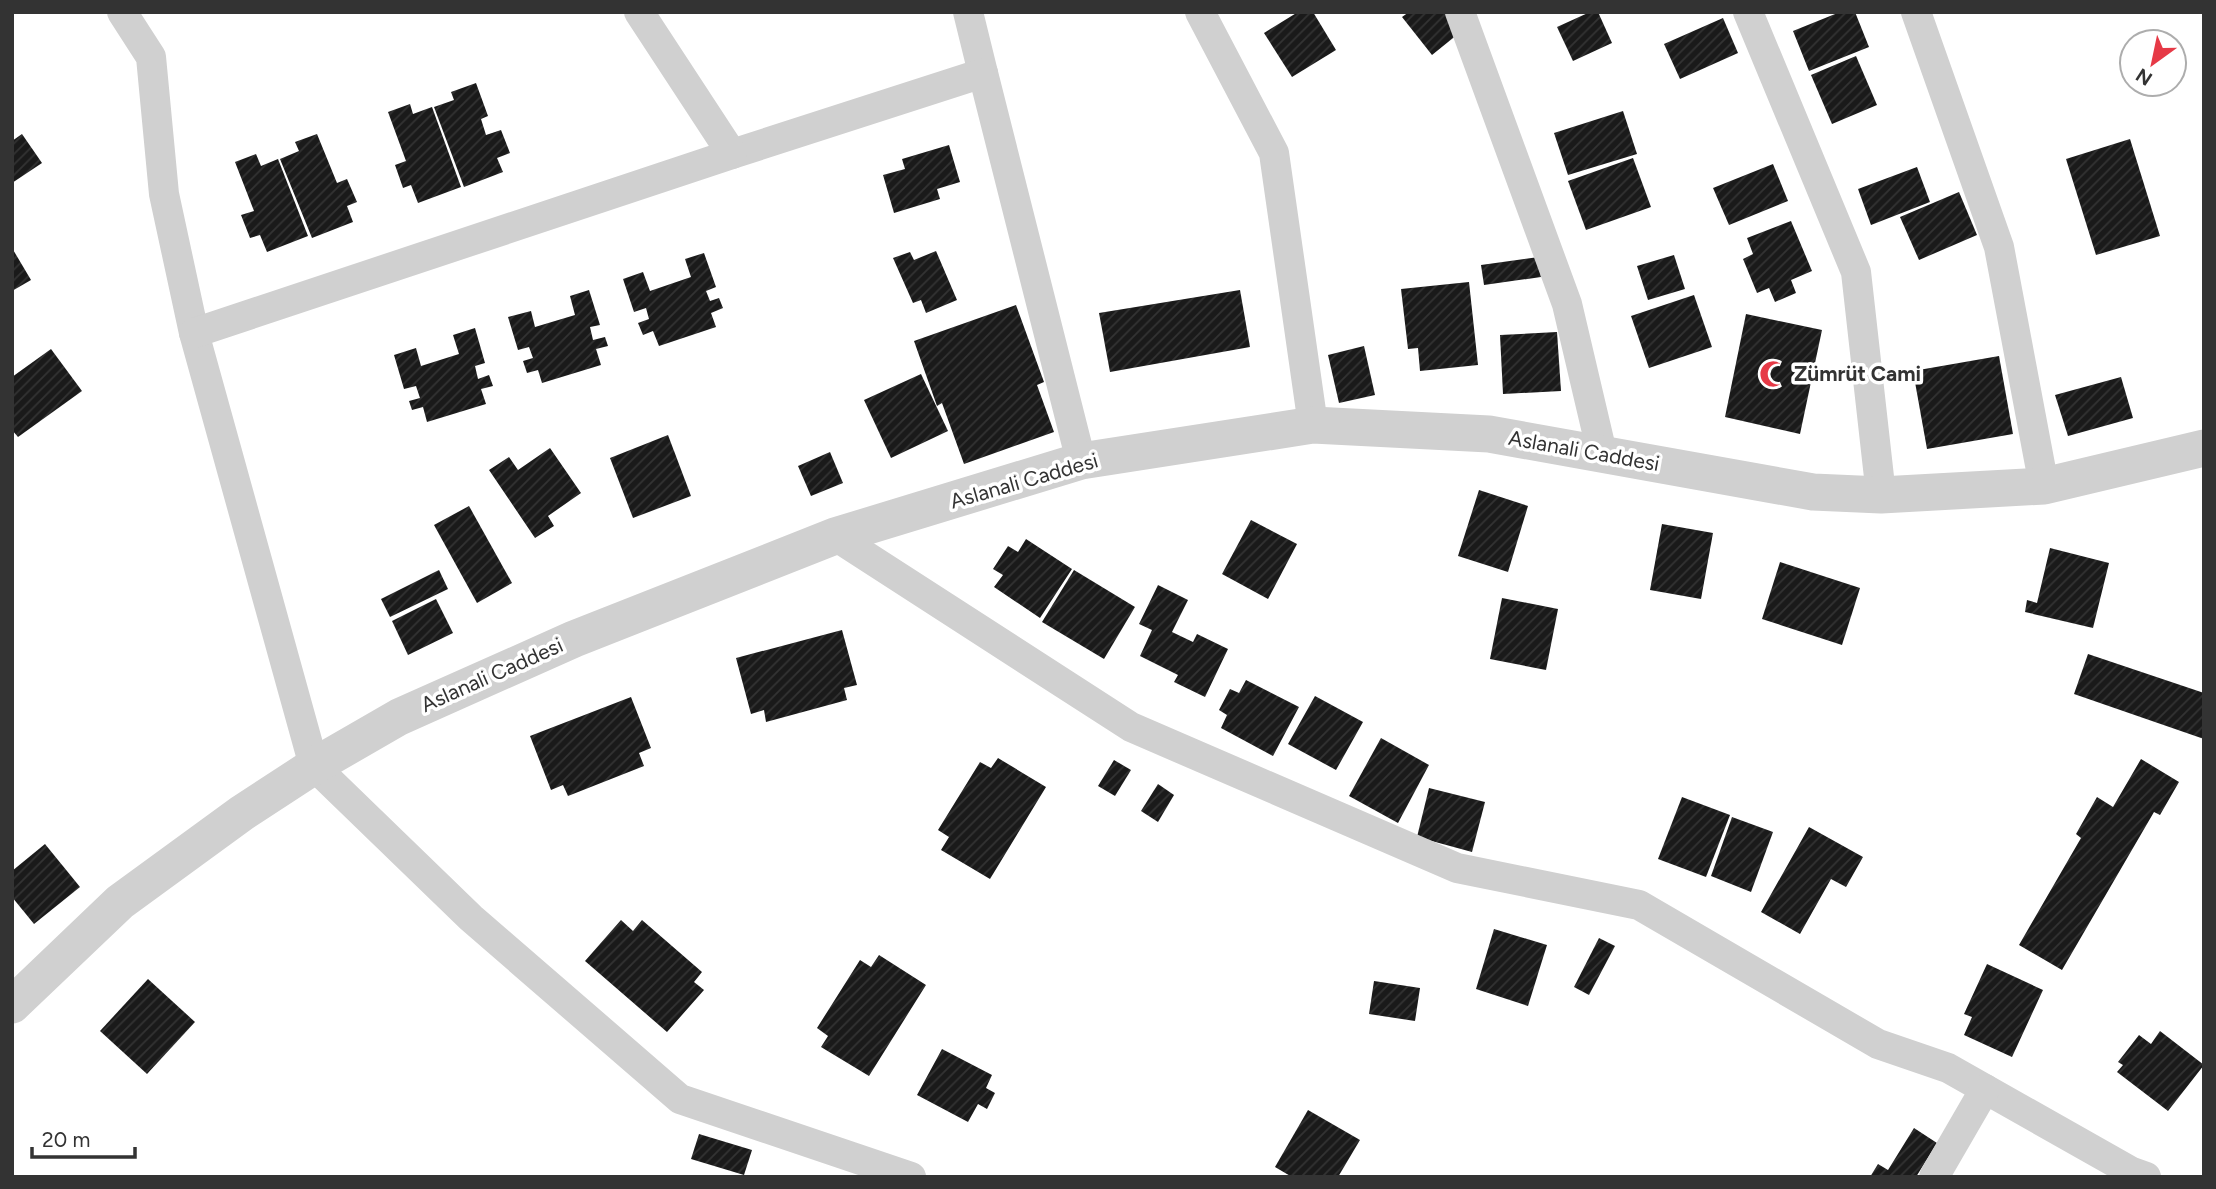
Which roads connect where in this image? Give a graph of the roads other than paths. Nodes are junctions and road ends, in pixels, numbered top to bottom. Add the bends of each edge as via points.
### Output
1 (122, 12) edge
2 (639, 12) edge
3 (968, 12) edge
4 (1200, 12) edge
5 (1460, 12) edge
6 (1748, 12) edge
7 (1916, 12) edge
8 (983, 73) junction
9 (732, 154) junction
10 (194, 333) junction
11 (1313, 425) junction
12 (2204, 448) edge
13 (1601, 453) junction
14 (1081, 461) junction
15 (2044, 486) junction
16 (1881, 495) junction
17 (835, 536) junction
18 (314, 766) junction
19 (12, 1005) edge
20 (1985, 1089) junction
21 (911, 1177) edge
22 (1934, 1177) edge
23 (2146, 1177) edge

1 - 10 street via 150,57 164,194
2 - 9 street
3 - 8 street
4 - 11 street via 1274,153
5 - 13 street via 1567,304
6 - 16 street via 1857,272
7 - 15 street via 1999,247
8 - 9 street
8 - 14 street
9 - 10 street
10 - 18 street
11 - 13 street, Aslanali Caddesi via 1489,434
11 - 14 street, Aslanali Caddesi
12 - 15 street, Aslanali Caddesi
13 - 16 street, Aslanali Caddesi via 1813,492
14 - 17 street, Aslanali Caddesi
15 - 16 street, Aslanali Caddesi
17 - 18 street, Aslanali Caddesi via 574,639 399,717
17 - 20 street via 1131,727 1457,867 1639,905 1878,1044 1948,1068
18 - 19 street, Aslanali Caddesi via 120,902
18 - 21 street via 471,918 680,1099
20 - 22 street
20 - 23 street

